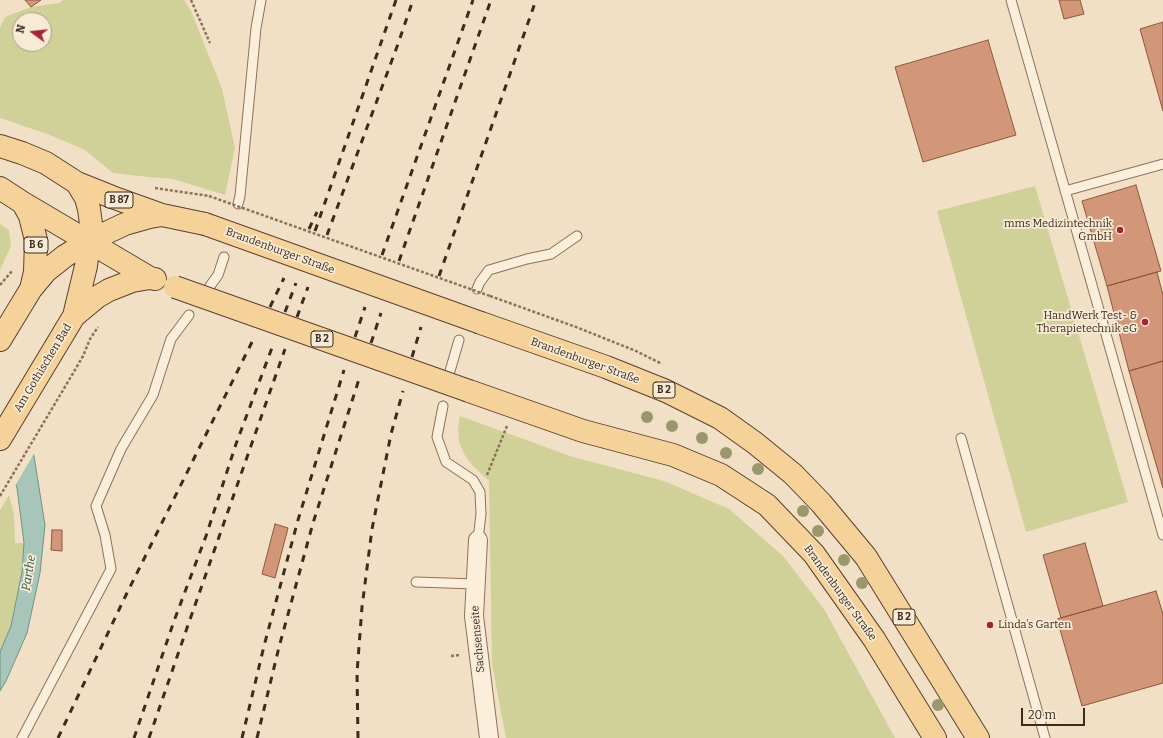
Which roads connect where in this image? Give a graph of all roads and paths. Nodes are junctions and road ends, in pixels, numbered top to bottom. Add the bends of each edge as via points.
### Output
1 (191, 0) edge
2 (261, 0) edge
3 (1011, 0) edge
4 (210, 43) dead end
5 (0, 146) edge
6 (1163, 164) edge
7 (77, 183) junction
8 (0, 188) edge
9 (1065, 191) junction
10 (210, 196) dead end
11 (23, 203) junction
12 (238, 204) dead end
13 (162, 215) junction
14 (577, 236) dead end
15 (90, 241) junction
16 (224, 257) dead end
17 (150, 278) junction
18 (210, 286) dead end
19 (31, 289) junction
20 (477, 289) dead end
21 (490, 296) dead end
22 (189, 315) dead end
23 (74, 316) junction
24 (0, 340) edge
25 (459, 340) dead end
26 (83, 356) dead end
27 (450, 371) dead end
28 (443, 406) dead end
29 (508, 424) dead end
30 (961, 438) dead end
31 (0, 439) edge
32 (486, 478) dead end
33 (0, 496) edge
34 (1163, 535) edge
35 (478, 540) joint
36 (416, 582) dead end
37 (476, 584) junction
38 (22, 738) edge
39 (489, 738) edge
40 (934, 738) edge
41 (978, 738) edge
42 (1045, 738) edge

1 - 4 path
2 - 12 lane
3 - 9 lane
5 - 7 main road, Brandenburger Straße via 46,163
6 - 9 lane
7 - 13 main road, Brandenburger Straße / B 87
7 - 15 main road, Brandenburger Straße via 89,209
8 - 11 main road, Brandenburger Straße
9 - 34 lane
10 - 21 path, bridge
11 - 15 main road, Brandenburger Straße
11 - 19 main road, B 6 via 30,216 36,240 36,261
13 - 15 main road, B 2 via 125,224
13 - 41 main road, Brandenburger Straße / B 2, bridge via 205,224 606,367 666,391 720,418 793,474 866,557
14 - 20 lane via 551,254 489,270
15 - 17 main road, Brandenburger Straße
15 - 19 main road, B 2 via 46,271
15 - 23 main road, Am Gothischen Bad
16 - 18 lane via 218,275
17 - 23 main road, Am Gothischen Bad via 132,281 109,290
17 - 40 main road, Brandenburger Straße / B 2, bridge via 583,431 673,455 721,475 767,505 814,554 874,639
19 - 24 main road, B 2
22 - 38 lane via 171,339 153,395 121,449 96,506 105,535 111,569
23 - 31 main road, Am Gothischen Bad
25 - 27 lane
26 - 33 path
28 - 35 lane via 437,437 446,462 473,480 480,492
29 - 32 path
30 - 42 lane
35 - 37 street, Sachsenseite
36 - 37 lane
37 - 39 street, Sachsenseite via 474,616

